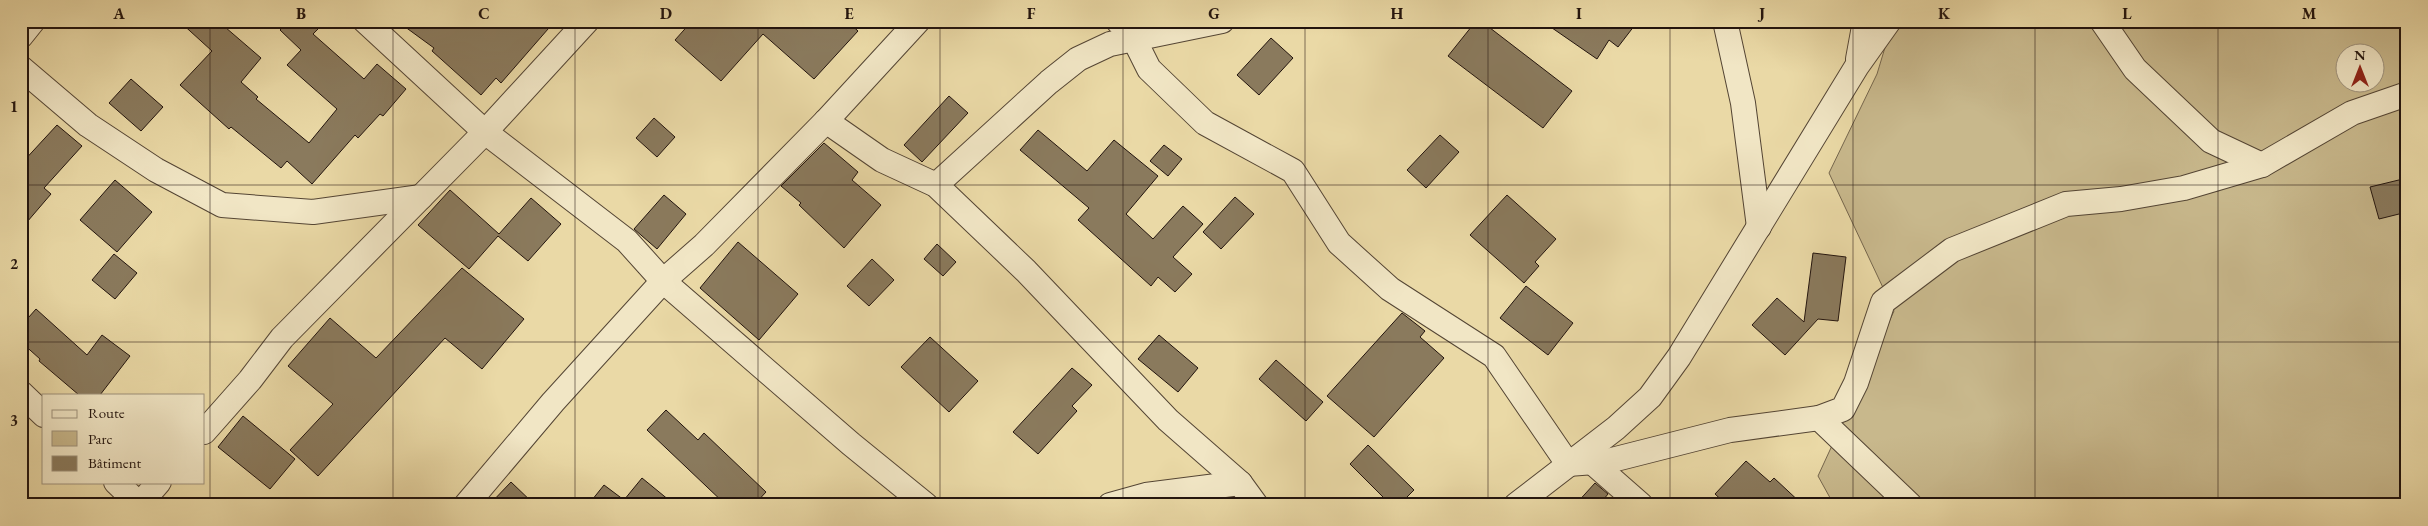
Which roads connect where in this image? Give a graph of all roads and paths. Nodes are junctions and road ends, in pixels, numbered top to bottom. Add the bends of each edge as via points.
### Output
1 (33, 21) edge
2 (365, 21) edge
3 (587, 21) edge
4 (918, 21) edge
5 (1118, 21) edge
6 (1222, 21) edge
7 (1725, 21) edge
8 (1865, 21) edge
9 (1889, 21) edge
10 (2102, 21) edge
11 (21, 36) edge
12 (1134, 39) junction
13 (1857, 66) junction
14 (21, 68) edge
15 (2407, 94) edge
16 (826, 121) junction
17 (485, 132) junction
18 (2262, 165) junction
19 (936, 186) junction
20 (421, 197) junction
21 (1759, 227) junction
22 (663, 281) junction
23 (21, 393) edge
24 (42, 412) edge
25 (1819, 418) junction
26 (205, 431) edge
27 (1592, 462) junction
28 (1568, 464) junction
29 (1240, 483) junction
30 (118, 484) edge
31 (157, 484) edge
32 (139, 505) edge
33 (466, 505) edge
34 (926, 505) edge
35 (1110, 505) edge
36 (1256, 505) edge
37 (1516, 505) edge
38 (1641, 505) edge
39 (1910, 505) edge

1 - 11 street
2 - 17 street
3 - 17 street
4 - 16 street
5 - 12 street
6 - 12 street
7 - 21 street via 1743,103
8 - 13 street
9 - 13 street
10 - 18 street via 2135,69 2211,141
12 - 19 street via 1110,44 1078,59
12 - 28 street via 1150,69 1205,123 1293,171 1339,243 1390,289 1494,356
13 - 21 street
14 - 20 street via 88,125 156,170 222,205 313,212
15 - 18 street via 2352,113
16 - 19 street via 882,160
16 - 22 street via 704,245
17 - 20 street
17 - 22 street via 627,241
18 - 25 street via 2184,188 2066,204 1952,250 1883,302 1856,382 1843,409
19 - 29 street via 1026,271 1168,420
20 - 26 street via 282,338
21 - 28 street via 1679,357 1650,397
22 - 33 street via 553,402
22 - 34 street
23 - 24 street
25 - 27 street via 1730,430 1608,461
25 - 39 street
27 - 28 street
27 - 38 street
28 - 37 street
29 - 35 street via 1146,495
29 - 36 street
30 - 32 street
31 - 32 street

